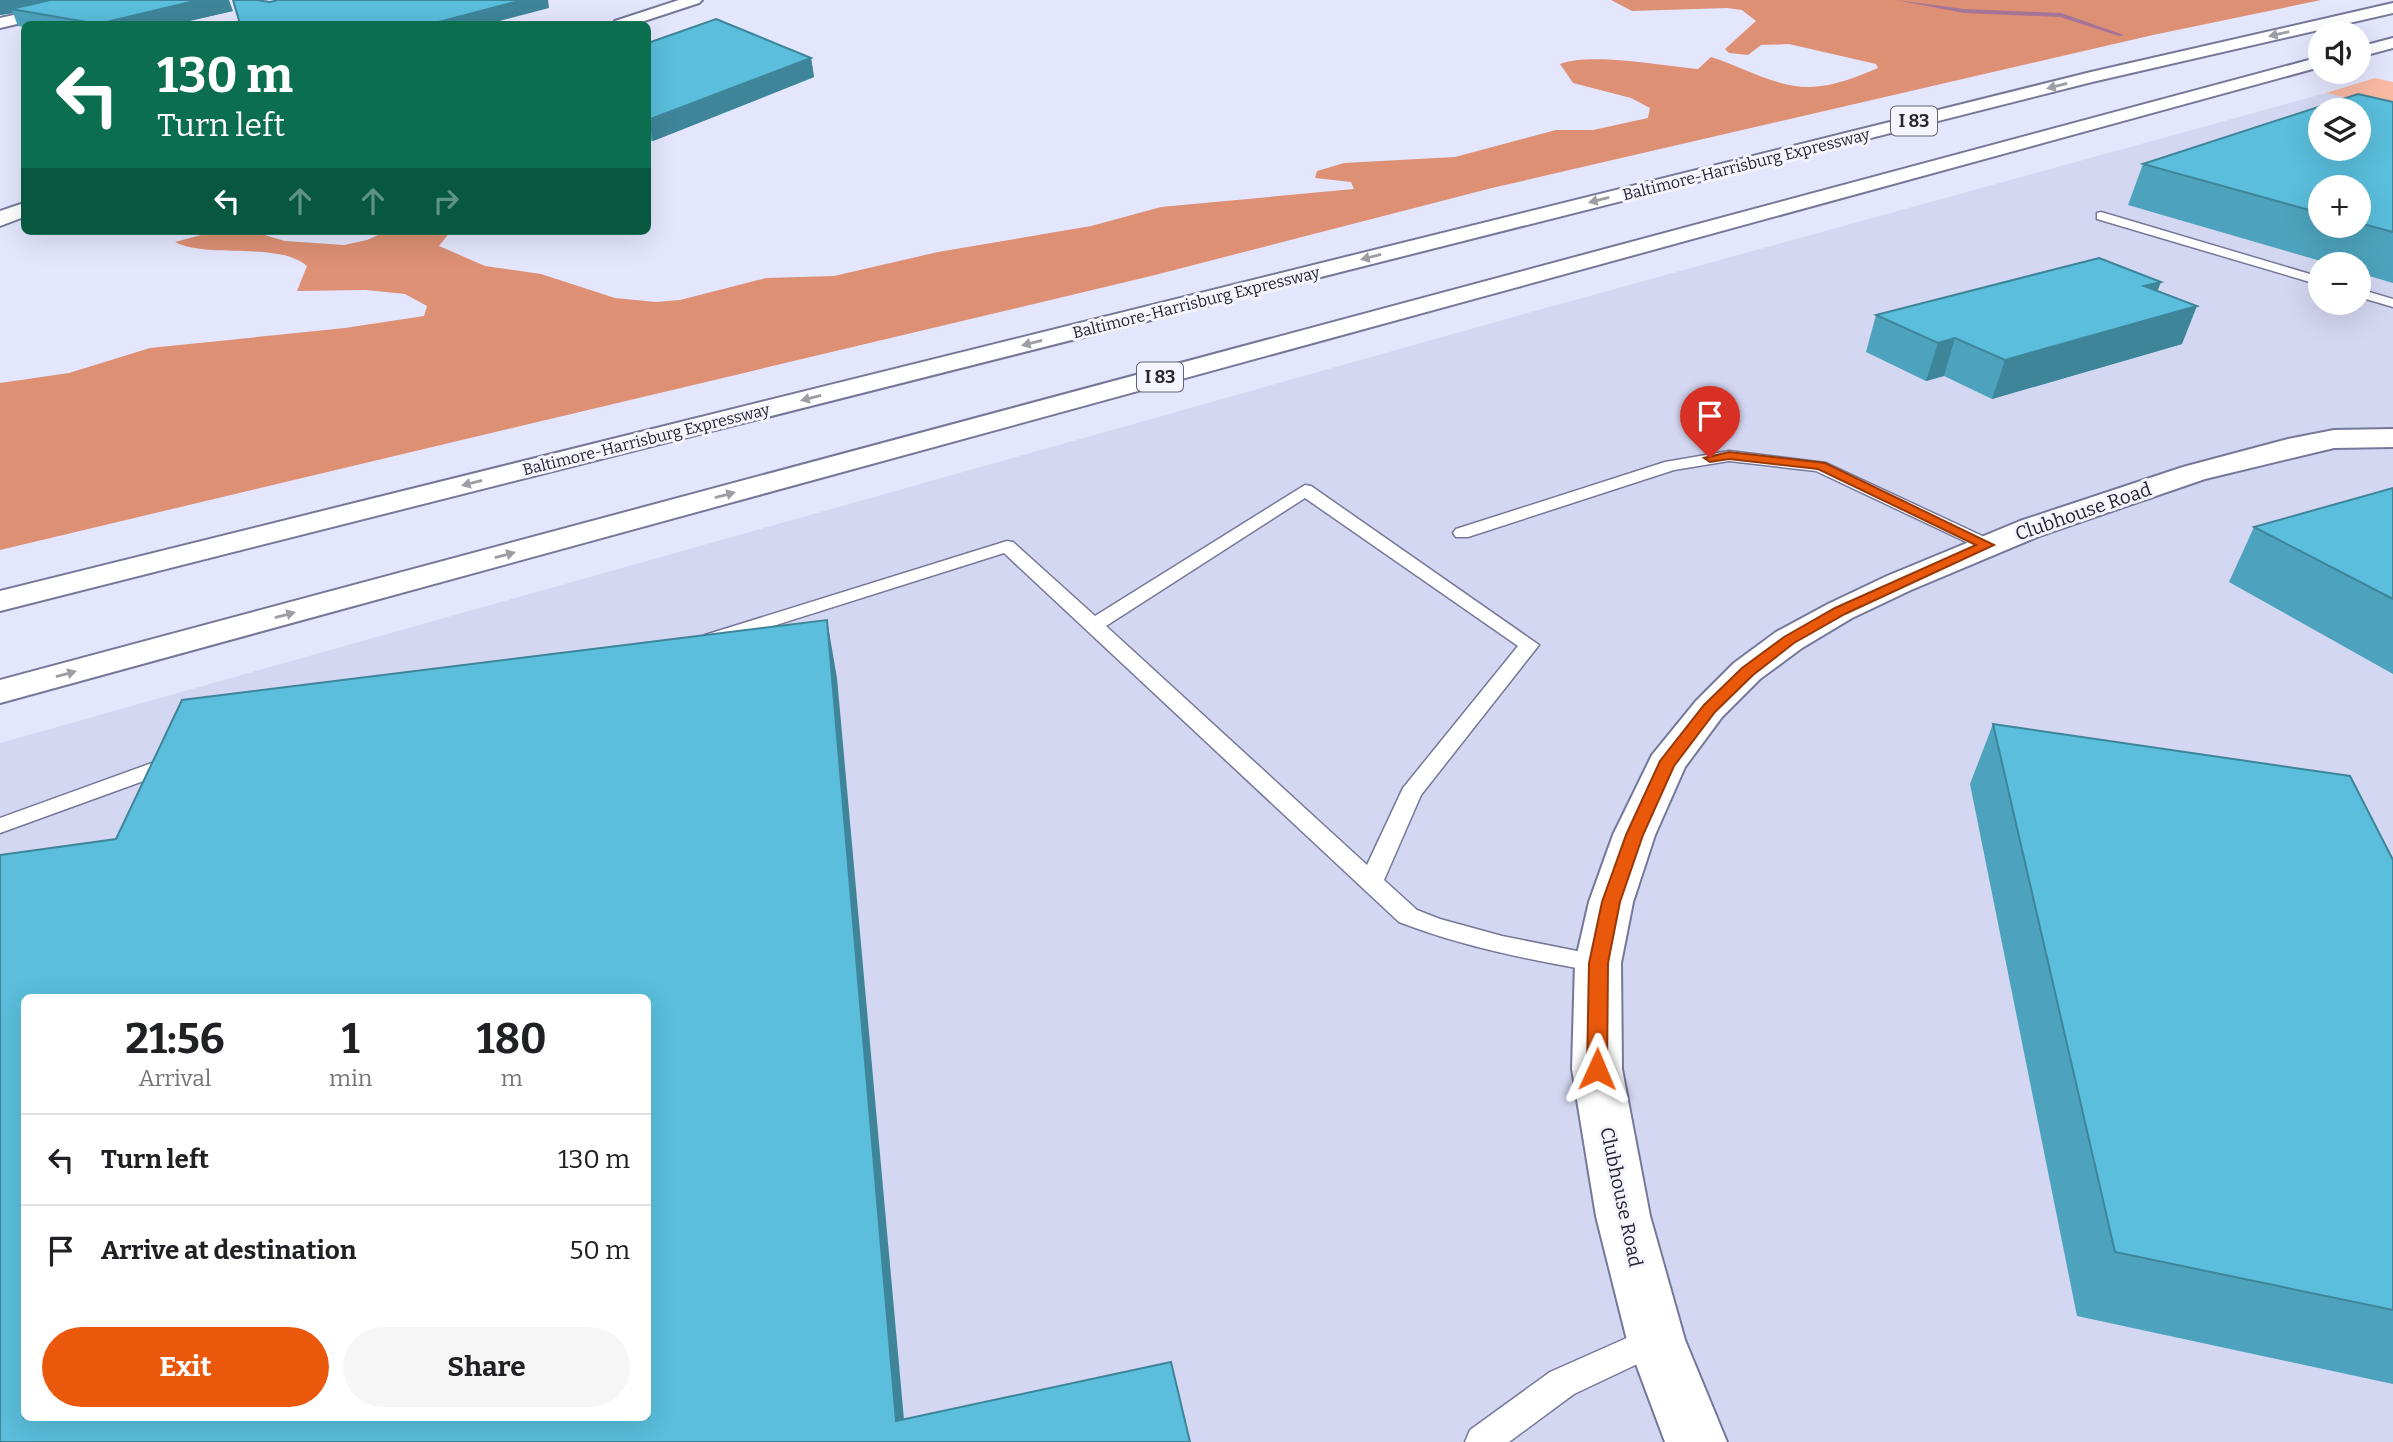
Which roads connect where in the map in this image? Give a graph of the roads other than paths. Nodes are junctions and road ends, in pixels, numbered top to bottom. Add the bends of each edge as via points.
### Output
1 (102, 0) edge
2 (694, 0) edge
3 (2393, 8) edge
4 (630, 21) edge
5 (0, 23) edge
6 (2393, 45) edge
7 (2371, 50) edge
8 (2308, 65) edge
9 (21, 211) edge
10 (2101, 216) dead end
11 (0, 219) edge
12 (2308, 277) edge
13 (2371, 297) edge
14 (2393, 303) edge
15 (2393, 438) edge
16 (1462, 533) dead end
17 (1987, 545) junction
18 (0, 601) edge
19 (1093, 626) junction
20 (694, 645) edge
21 (0, 692) edge
22 (188, 756) edge
23 (0, 826) edge
24 (1371, 883) junction
25 (1598, 963) junction
26 (1656, 1340) junction
27 (1482, 1442) edge
28 (1696, 1442) edge

1 - 5 main road
2 - 4 main road
3 -> 18 main road, Baltimore-Harrisburg Expressway / I 83 via 2091,77
6 - 7 main road
21 -> 8 main road, I 83
9 - 11 main road
10 - 12 lane
13 - 14 lane
15 - 17 main road, Clubhouse Road via 2334,439 2242,459
16 - 17 lane via 1671,465 1729,456 1820,466
17 - 25 main road, Clubhouse Road via 1840,611 1789,640 1747,671 1709,709 1666,764 1634,835 1611,902
19 - 20 lane via 1007,546
19 - 24 lane
19 - 24 lane via 1305,490 1529,645 1411,793
22 - 23 lane
24 - 25 lane via 1408,916 1439,929
25 - 26 main road, Clubhouse Road via 1597,1069 1623,1216
26 - 27 lane via 1562,1383
26 - 28 main road, Clubhouse Road

